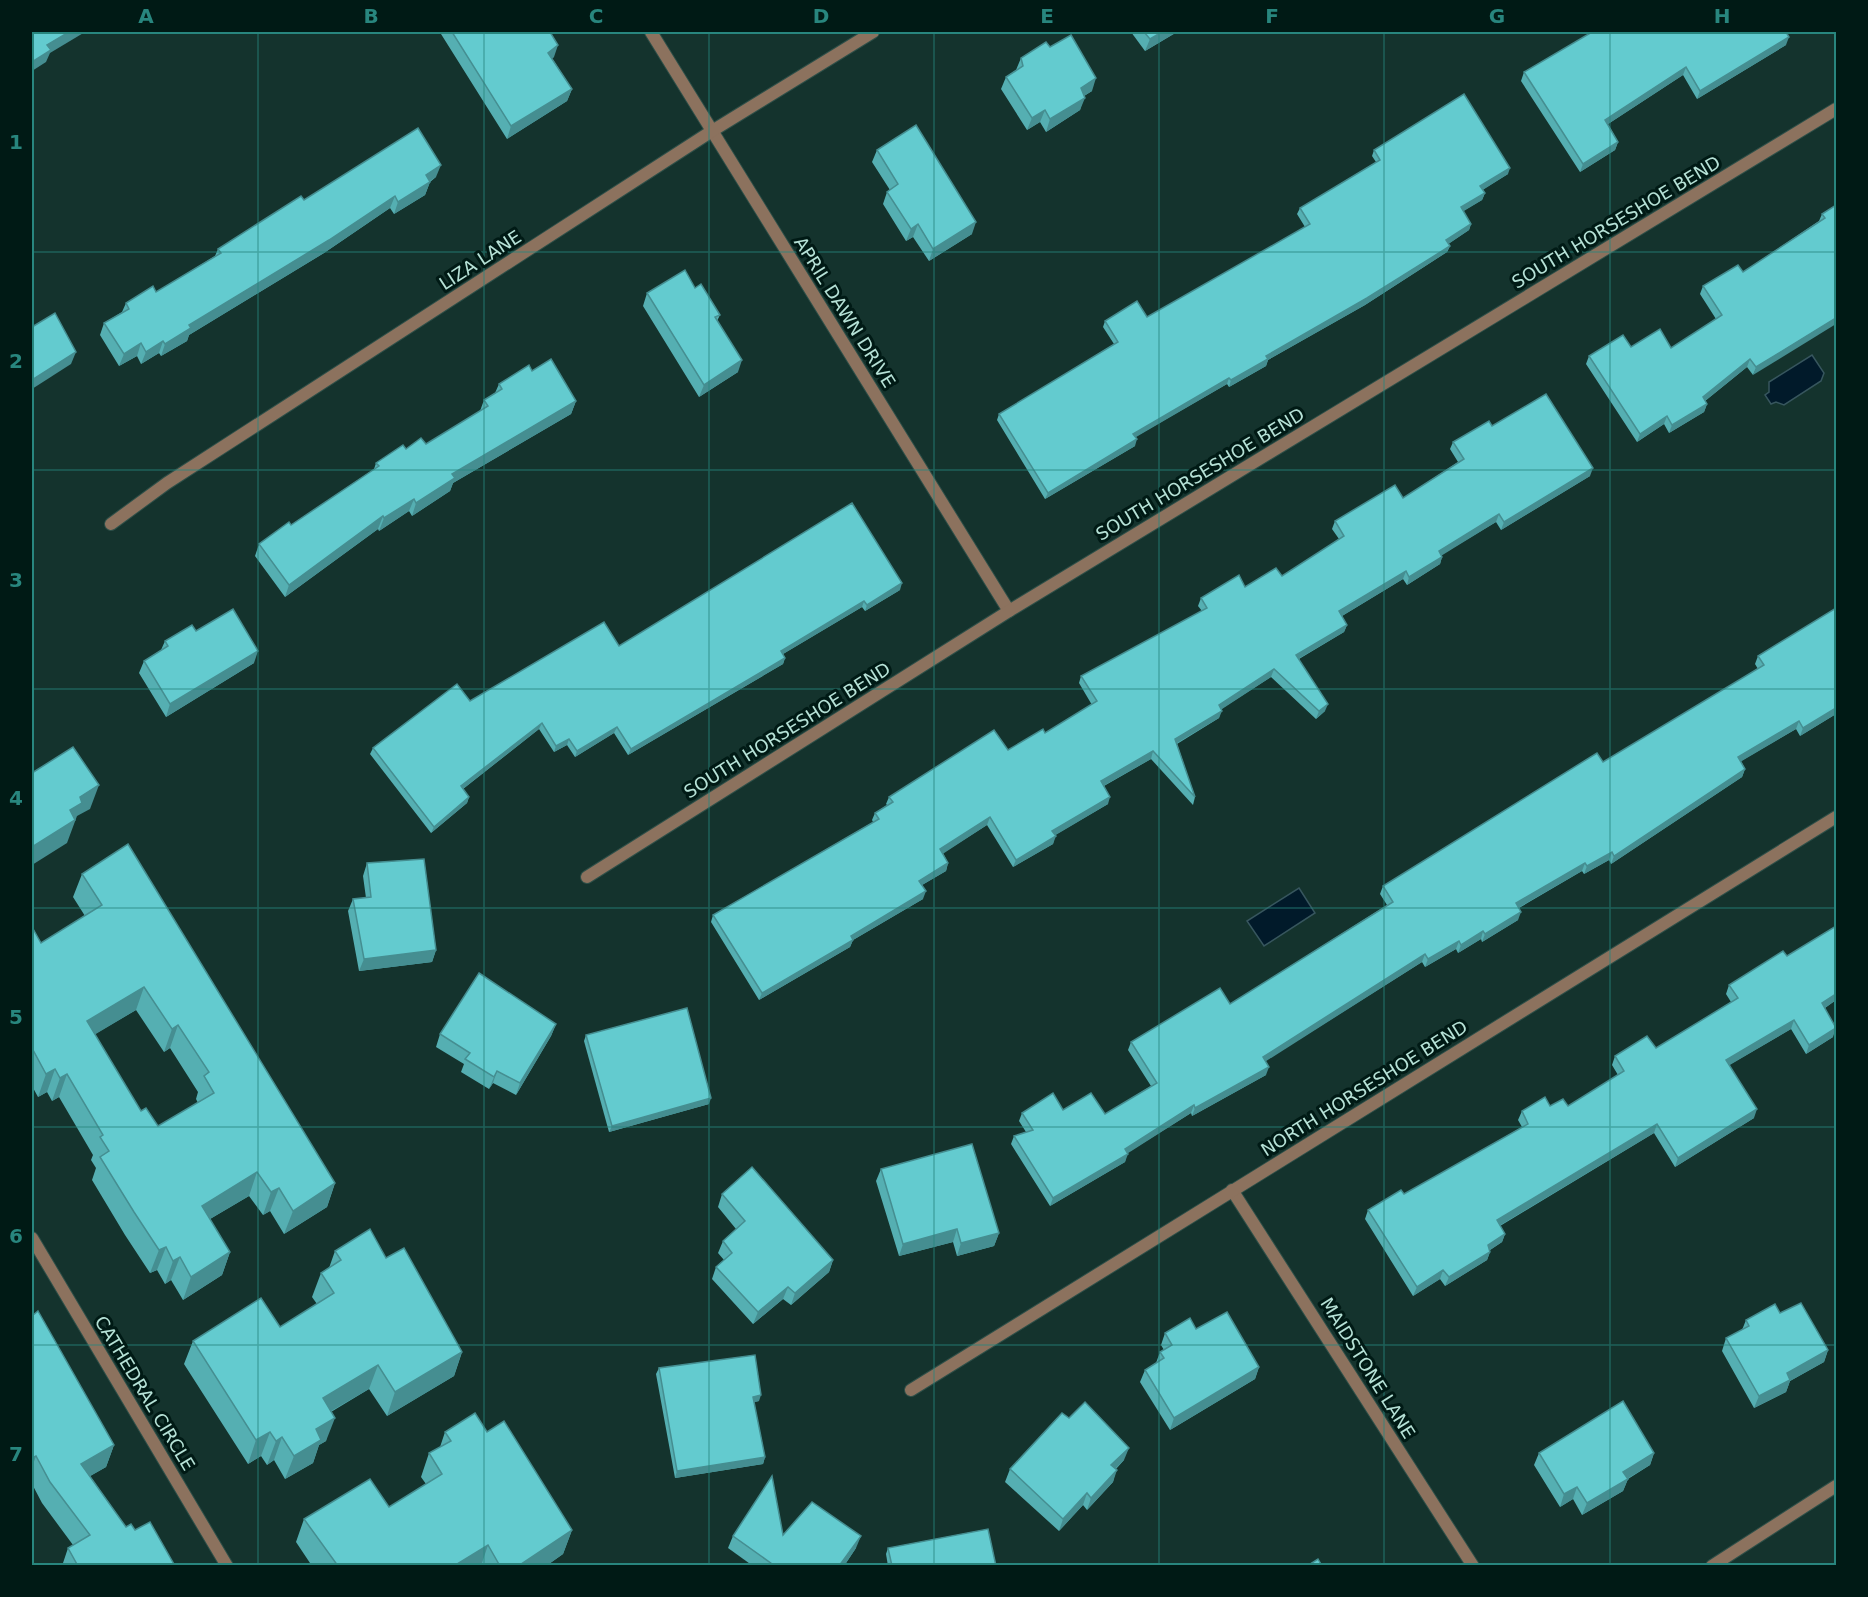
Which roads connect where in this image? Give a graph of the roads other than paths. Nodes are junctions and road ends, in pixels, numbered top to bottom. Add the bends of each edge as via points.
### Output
1 (651, 32) edge
2 (873, 32) edge
3 (1836, 109) edge
4 (712, 131) junction
5 (111, 524) dead end
6 (1009, 611) junction
7 (1836, 817) edge
8 (587, 877) dead end
9 (1232, 1190) junction
10 (32, 1238) edge
11 (911, 1390) dead end
12 (1836, 1486) edge
13 (227, 1566) edge
14 (1473, 1566) edge
15 (1712, 1566) edge

1 - 4 street, APRIL DAWN DRIVE
2 - 4 street, LIZA LANE
3 - 6 street, SOUTH HORSESHOE BEND
4 - 5 street, LIZA LANE via 167,483
4 - 6 street, APRIL DAWN DRIVE
6 - 8 street, SOUTH HORSESHOE BEND
7 - 9 street, NORTH HORSESHOE BEND
9 - 11 street, NORTH HORSESHOE BEND
9 - 14 street, MAIDSTONE LANE
10 - 13 street, CATHEDRAL CIRCLE
12 - 15 street

